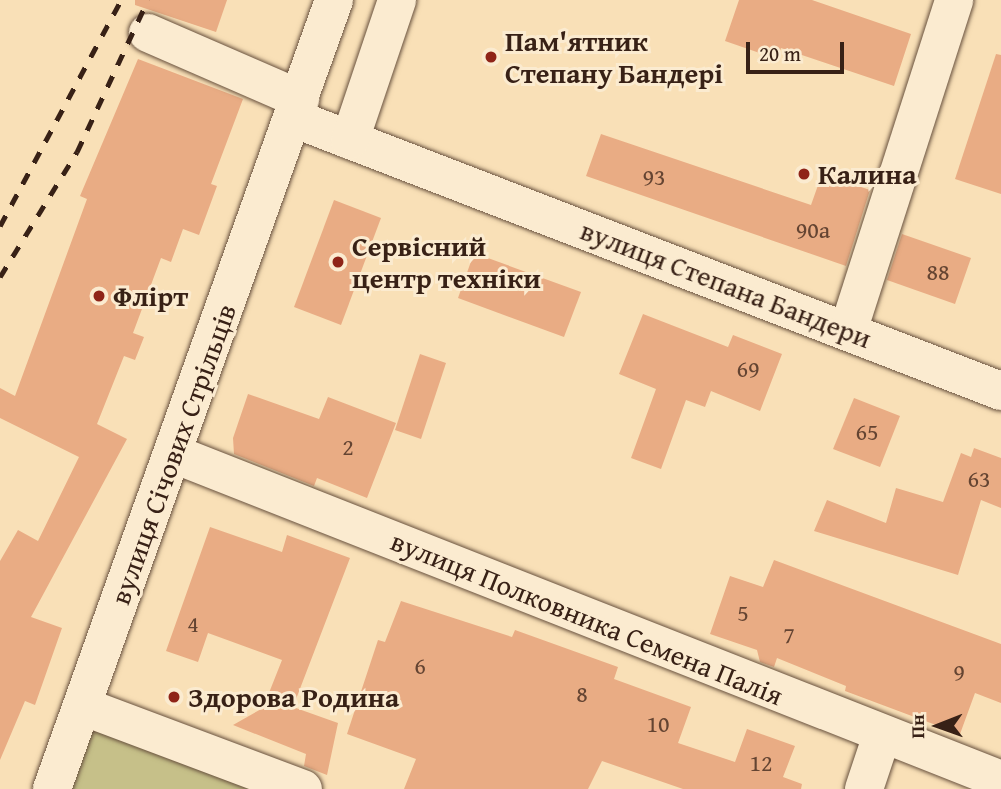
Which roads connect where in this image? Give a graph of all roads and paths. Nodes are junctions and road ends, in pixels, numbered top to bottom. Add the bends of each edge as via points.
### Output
1 (334, 0) edge
2 (397, 0) edge
3 (954, 0) edge
4 (148, 33) dead end
5 (296, 109) junction
6 (350, 140) junction
7 (848, 331) junction
8 (1001, 391) edge
9 (174, 454) junction
10 (82, 706) junction
11 (882, 735) junction
12 (1001, 780) edge
13 (52, 789) edge
14 (303, 789) edge
15 (864, 789) edge

1 - 5 street, вулиця Січових Стрільців
2 - 6 street
3 - 7 street
4 - 5 street, вулиця Степана Бандери
5 - 6 street, вулиця Степана Бандери
5 - 9 street, вулиця Січових Стрільців
6 - 7 street, вулиця Степана Бандери
7 - 8 street, вулиця Степана Бандери
9 - 10 street, вулиця Січових Стрільців
9 - 11 street, вулиця Полковника Семена Палія
10 - 13 street, вулиця Січових Стрільців
10 - 14 street
11 - 12 street, вулиця Полковника Семена Палія
11 - 15 street

